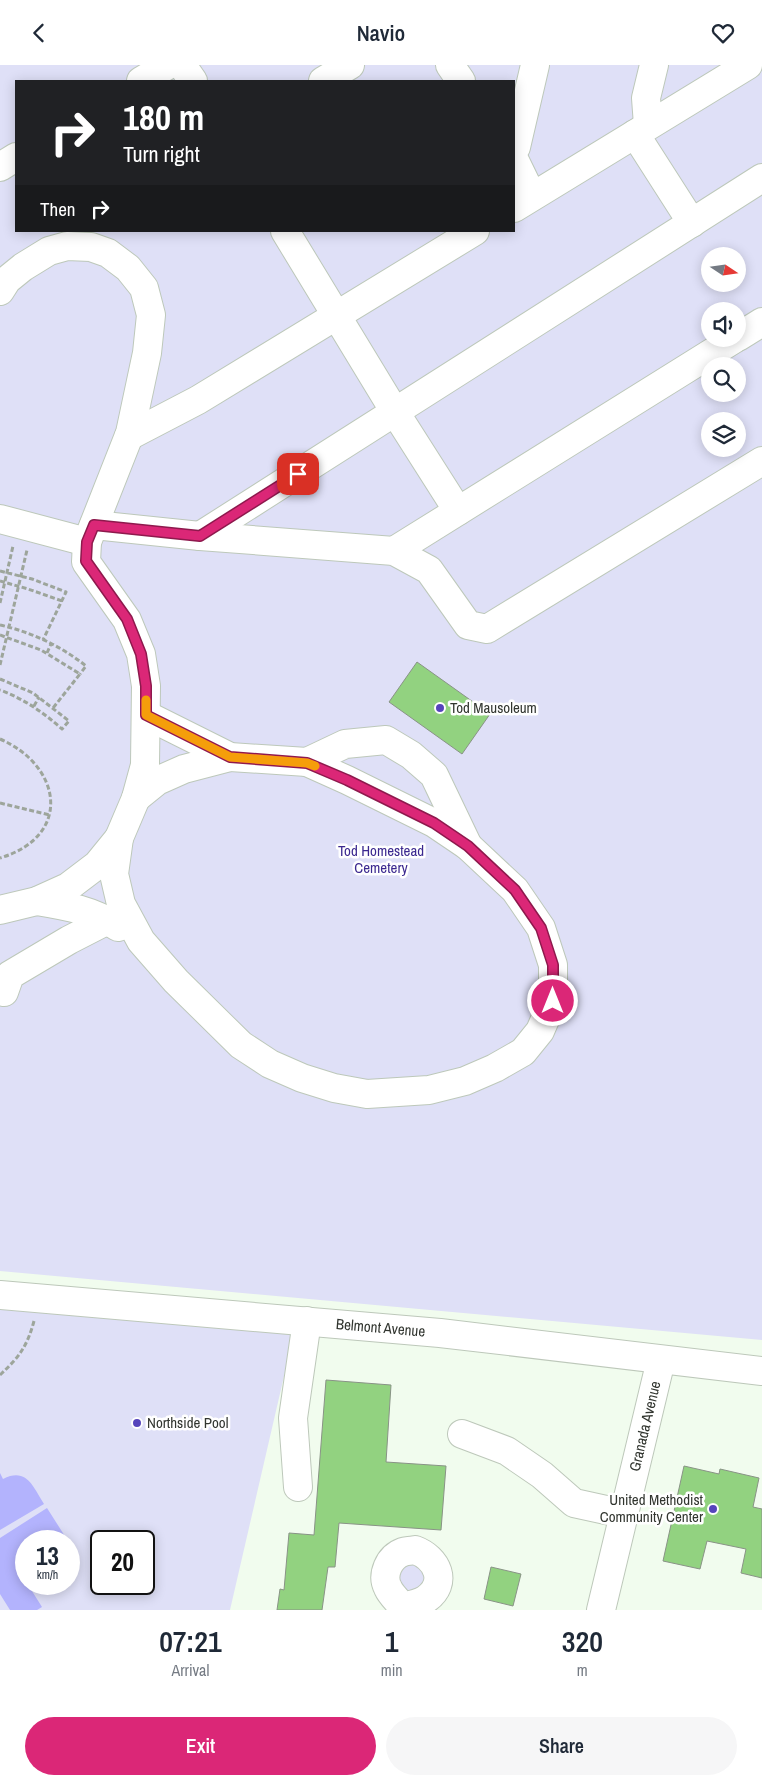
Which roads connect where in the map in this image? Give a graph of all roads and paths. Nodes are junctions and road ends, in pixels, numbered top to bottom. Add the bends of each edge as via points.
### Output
1 (168, 65) edge
2 (182, 65) edge
3 (450, 65) edge
4 (535, 65) edge
5 (654, 65) edge
6 (748, 65) edge
7 (143, 80) edge
8 (191, 80) edge
9 (460, 80) edge
10 (642, 130) junction
11 (515, 148) edge
12 (15, 158) edge
13 (515, 164) edge
14 (0, 167) edge
15 (762, 178) edge
16 (523, 202) edge
17 (692, 223) junction
18 (79, 232) edge
19 (286, 232) edge
20 (473, 232) edge
21 (49, 251) junction
22 (0, 291) edge
23 (337, 315) junction
24 (762, 322) edge
25 (746, 332) edge
26 (722, 347) edge
27 (395, 411) junction
28 (129, 436) junction
29 (762, 461) edge
30 (458, 511) junction
31 (17, 523) edge
32 (90, 533) junction
33 (200, 536) junction
34 (394, 551) junction
35 (0, 571) edge
36 (7, 573) junction
37 (21, 576) junction
38 (0, 581) edge
39 (5, 583) junction
40 (18, 586) junction
41 (62, 601) junction
42 (0, 603) edge
43 (0, 625) edge
44 (9, 627) junction
45 (0, 635) edge
46 (6, 637) junction
47 (43, 640) junction
48 (51, 644) junction
49 (47, 653) junction
50 (0, 665) edge
51 (80, 674) junction
52 (0, 679) edge
53 (0, 690) edge
54 (39, 697) junction
55 (34, 706) junction
56 (53, 708) junction
57 (146, 715) junction
58 (0, 739) edge
59 (230, 757) junction
60 (307, 763) junction
61 (136, 798) junction
62 (0, 803) edge
63 (50, 815) junction
64 (119, 839) junction
65 (468, 846) junction
66 (0, 858) edge
67 (36, 901) junction
68 (0, 910) edge
69 (108, 920) junction
70 (141, 941) junction
71 (4, 992) dead end
72 (0, 1295) edge
73 (39, 1299) junction
74 (307, 1321) junction
75 (661, 1360) junction
76 (762, 1371) edge
77 (0, 1375) edge
78 (462, 1434) dead end
79 (298, 1487) dead end
80 (624, 1514) junction
81 (601, 1610) edge

1 - 7 main road
2 - 8 main road
3 - 9 main road
4 - 11 main road
5 - 10 main road
6 - 10 main road
10 - 16 main road
10 - 17 main road
12 - 14 main road
13 - 16 main road
15 - 17 main road
17 - 27 main road
18 - 21 main road
19 - 23 main road
20 - 23 main road
21 - 22 main road via 7,280
21 - 28 main road via 67,246 91,247 108,253 128,268 144,288 151,315 150,334
23 - 27 main road
23 - 28 main road via 198,400
24 - 25 main road
26 - 30 main road
27 - 30 main road
27 - 33 main road
28 - 32 main road
29 - 34 main road via 487,629 468,625 429,570
30 - 34 main road
31 - 32 main road
31 - 36 path
31 - 37 path
32 - 33 main road
32 - 57 main road via 86,561 127,619 141,654
33 - 34 main road
35 - 36 path
36 - 37 path
36 - 39 path
37 - 40 path
37 - 41 path via 66,592
38 - 39 path
39 - 40 path
39 - 42 path
40 - 41 path
40 - 44 path
41 - 47 path
43 - 44 path
44 - 46 path
44 - 47 path
45 - 46 path
46 - 49 path
46 - 50 path
47 - 48 path
48 - 49 path
48 - 51 path via 86,666
49 - 51 path
51 - 56 path
52 - 54 path
53 - 55 path
54 - 55 path
54 - 56 path
55 - 56 path via 62,729 69,721
57 - 59 main road
57 - 61 main road via 144,765
58 - 63 path via 11,743 42,773 50,793
59 - 60 main road
59 - 61 main road via 184,769 158,781
60 - 65 main road via 434,823
60 - 65 main road via 345,744 386,740 411,755 434,775
61 - 64 main road
62 - 63 path
63 - 66 path via 33,842
64 - 67 main road via 97,865 68,887
64 - 70 main road via 114,875 121,904
65 - 70 main road via 515,890 541,928 553,965 553,1001 540,1031 522,1052 464,1081 429,1090 367,1094 302,1078 270,1064 241,1045
67 - 68 main road
67 - 69 main road via 76,907
69 - 70 main road
69 - 71 main road via 10,975
72 - 73 main road, Belmont Avenue
73 - 74 main road, Belmont Avenue
73 - 77 path via 30,1337 18,1358
74 - 75 main road, Belmont Avenue via 440,1333
74 - 79 main road via 293,1418
75 - 76 main road, Belmont Avenue
75 - 80 main road, Granada Avenue
78 - 80 main road via 508,1451 574,1503
80 - 81 main road, Granada Avenue

